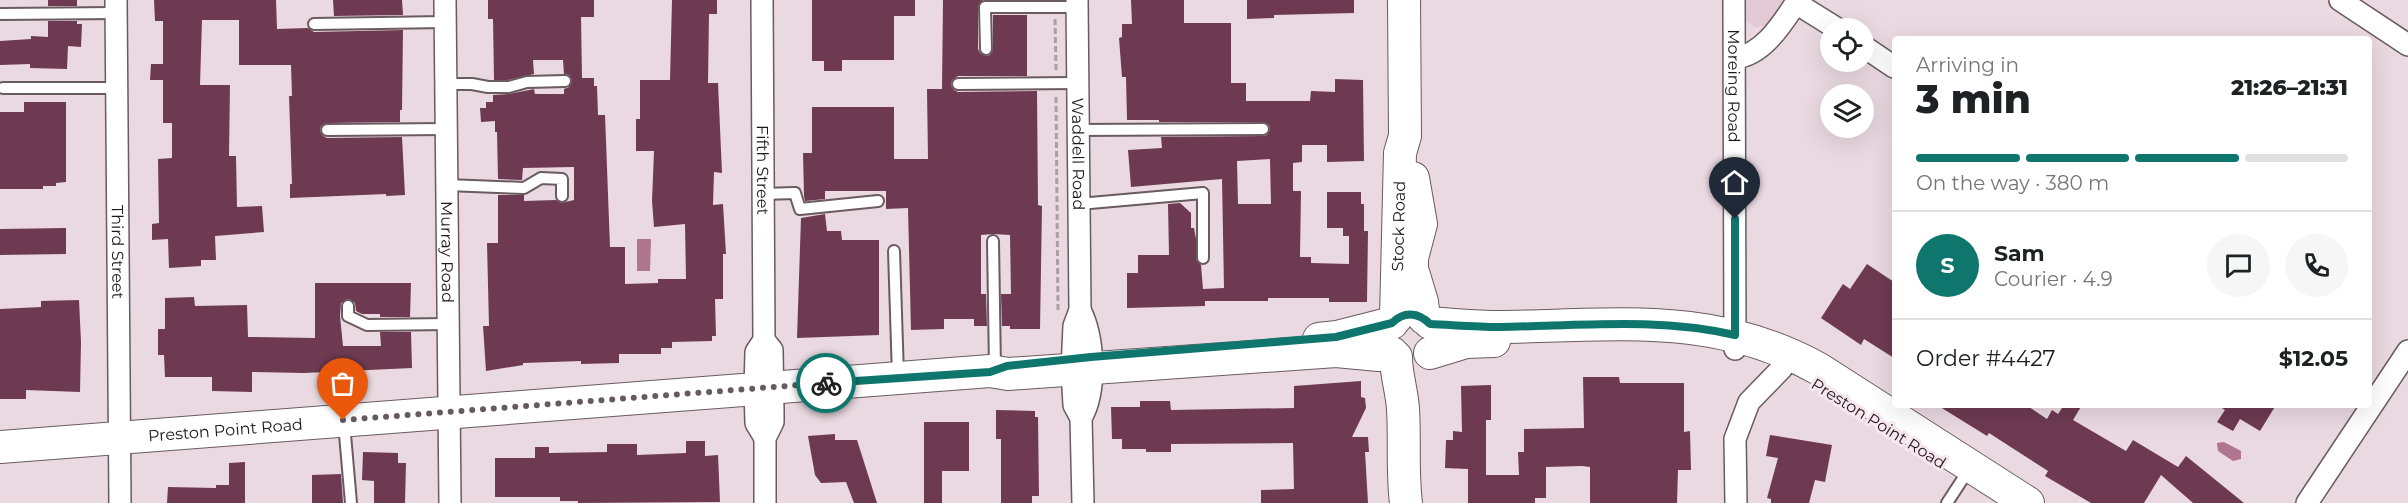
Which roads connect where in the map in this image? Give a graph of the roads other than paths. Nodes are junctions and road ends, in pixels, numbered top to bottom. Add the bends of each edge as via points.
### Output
1 (445, 0) edge
2 (762, 0) edge
3 (1404, 0) edge
4 (1734, 0) edge
5 (2340, 0) edge
6 (1797, 1) edge
7 (985, 4) edge
8 (1077, 4) edge
9 (116, 7) edge
10 (0, 14) edge
11 (1822, 18) edge
12 (445, 22) junction
13 (314, 24) dead end
14 (2408, 45) edge
15 (986, 49) dead end
16 (1874, 53) edge
17 (1735, 58) junction
18 (1892, 66) edge
19 (565, 81) dead end
20 (1078, 83) junction
21 (446, 84) junction
22 (958, 84) dead end
23 (3, 88) dead end
24 (117, 88) junction
25 (446, 129) junction
26 (1263, 129) dead end
27 (327, 130) dead end
28 (1078, 130) junction
29 (447, 185) junction
30 (763, 194) junction
31 (562, 196) dead end
32 (878, 201) dead end
33 (1079, 204) junction
34 (993, 241) dead end
35 (894, 251) dead end
36 (1203, 258) dead end
37 (348, 306) dead end
38 (448, 324) junction
39 (1411, 338) junction
40 (1735, 342) junction
41 (2405, 362) edge
42 (1082, 363) junction
43 (1782, 368) junction
44 (993, 371) junction
45 (898, 378) junction
46 (2377, 381) edge
47 (764, 388) junction
48 (2362, 408) edge
49 (449, 412) junction
50 (343, 420) junction
51 (119, 438) junction
52 (0, 447) edge
53 (1964, 477) junction
54 (120, 503) edge
55 (351, 503) edge
56 (450, 503) edge
57 (765, 503) edge
58 (1083, 503) edge
59 (1406, 503) edge
60 (1418, 503) edge
61 (1736, 503) edge
62 (1947, 503) edge
63 (2003, 503) edge
64 (2028, 503) edge
65 (2307, 503) edge

1 - 12 street, Murray Road
2 - 30 street, Fifth Street
3 - 39 main road, Stock Road via 1405,136 1421,224 1412,269 1422,302
4 - 17 street, Moreing Road
5 - 14 street
6 - 11 street
6 - 17 street via 1780,28 1746,57
7 - 8 lane
7 - 15 lane
8 - 20 street, Waddell Road
9 - 10 lane
9 - 24 street, Third Street
12 - 13 lane
12 - 21 street, Murray Road
16 - 18 street
17 - 40 street, Moreing Road
19 - 21 lane via 527,82 509,87
20 - 22 lane
20 - 28 street, Waddell Road
21 - 25 street, Murray Road
23 - 24 lane
24 - 51 street, Third Street
25 - 27 lane
25 - 29 street, Murray Road
26 - 28 lane
28 - 33 street, Waddell Road
29 - 31 lane via 524,188 541,178 562,179
29 - 38 street, Murray Road
30 - 32 lane via 795,193 800,209
30 - 47 street, Fifth Street via 764,340 756,352
33 - 36 lane via 1203,193
33 - 42 street, Waddell Road via 1080,310 1074,326
34 - 44 lane
35 - 45 lane
37 - 38 lane via 348,316 367,325
38 - 49 street, Murray Road
39 - 40 main road, Preston Point Road via 1496,327 1624,324 1677,325
39 - 42 main road, Preston Point Road via 1326,351
39 - 59 main road, Stock Road via 1396,372 1403,407
39 - 60 main road, Stock Road via 1420,384
40 - 43 main road, Preston Point Road
40 - 64 main road, Preston Point Road via 1784,352 1819,369
41 - 46 street
42 - 44 main road, Preston Point Road via 1008,374
42 - 58 street, Waddell Road via 1088,406 1081,418
43 - 53 main road, Preston Point Road via 1851,402
43 - 61 street via 1749,402 1736,439
44 - 45 main road, Preston Point Road
45 - 47 main road, Preston Point Road
47 - 49 main road, Preston Point Road
47 - 57 street, Fifth Street via 756,423 765,438
48 - 65 street
49 - 50 main road, Preston Point Road
49 - 56 street, Murray Road
50 - 51 main road, Preston Point Road
50 - 55 lane
51 - 52 main road, Preston Point Road
51 - 54 street, Third Street
53 - 62 lane
53 - 63 main road, Preston Point Road

